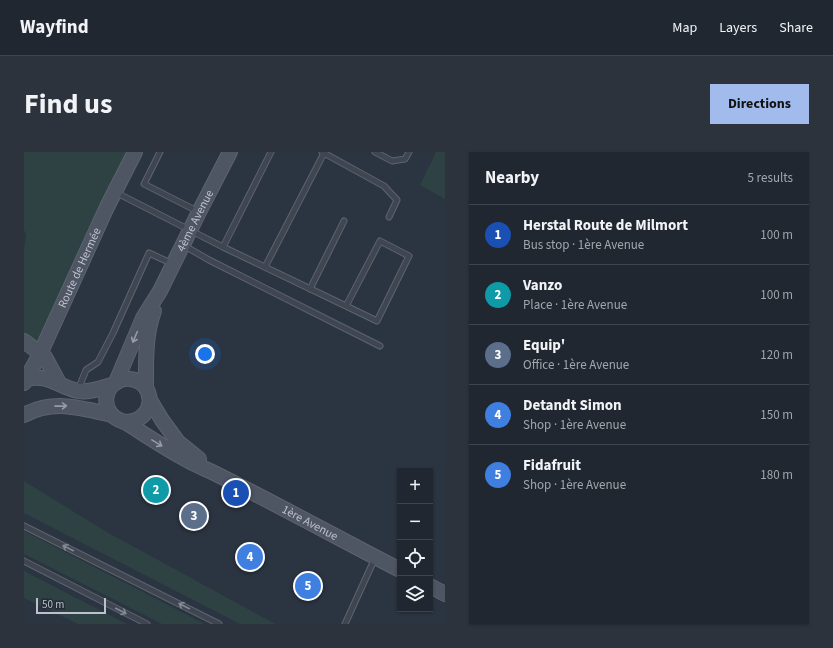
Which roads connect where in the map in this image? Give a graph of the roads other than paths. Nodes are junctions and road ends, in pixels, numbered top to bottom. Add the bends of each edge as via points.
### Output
1 (135, 152) edge
2 (160, 152) edge
3 (230, 152) edge
4 (271, 152) edge
5 (375, 152) edge
6 (409, 152) edge
7 (322, 153) edge
8 (115, 192) junction
9 (199, 212) junction
10 (389, 217) dead end
11 (344, 221) dead end
12 (190, 231) junction
13 (183, 244) junction
14 (223, 247) junction
15 (173, 264) junction
16 (265, 267) junction
17 (310, 289) junction
18 (160, 291) junction
19 (346, 306) junction
20 (24, 342) edge
21 (380, 346) dead end
22 (40, 354) junction
23 (25, 381) edge
24 (59, 383) junction
25 (114, 384) junction
26 (78, 391) junction
27 (148, 394) junction
28 (27, 409) edge
29 (118, 419) junction
30 (220, 476) junction
31 (24, 526) edge
32 (375, 557) junction
33 (24, 561) edge
34 (397, 568) edge
35 (433, 588) edge
36 (445, 594) edge
37 (147, 624) edge
38 (219, 624) edge
39 (344, 624) edge

1 - 8 street, Route de Hermée
2 - 9 lane via 144,184
3 - 9 street, 4ème Avenue
4 - 14 lane
5 - 6 lane via 392,161 405,159
7 - 10 lane via 384,186 397,200
7 - 16 lane
8 - 12 lane
8 - 22 street, Route de Hermée
9 - 12 street, 4ème Avenue
11 - 17 lane
12 - 13 street, 4ème Avenue
12 - 14 lane
13 - 15 street, 4ème Avenue
13 - 21 lane via 209,260
14 - 16 lane
15 - 18 street, 4ème Avenue
15 - 26 lane via 149,253 113,333 98,362 86,370
16 - 17 lane
17 - 19 lane
18 -> 25 street, 4ème Avenue via 143,318
18 - 27 street, 4ème Avenue via 150,320 146,350
19 - 19 lane via 380,241 409,256 377,321
20 - 22 street
22 - 23 street, Route de Hermée
22 - 24 street via 45,357
23 - 24 street via 44,378
24 - 26 street
25 - 26 street via 87,392
25 - 27 street via 123,379 138,381
25 - 29 street via 108,391 106,404 108,410
27 - 29 street, 1ère Avenue via 149,406 142,417 131,422
27 - 30 street, 1ère Avenue via 178,442
28 -> 29 street, 1ère Avenue via 71,406
29 -> 30 street, 1ère Avenue via 188,461
30 - 32 street, 1ère Avenue
38 -> 31 lane
32 - 34 street, 1ère Avenue
32 - 39 lane
33 -> 37 lane
35 - 36 street

